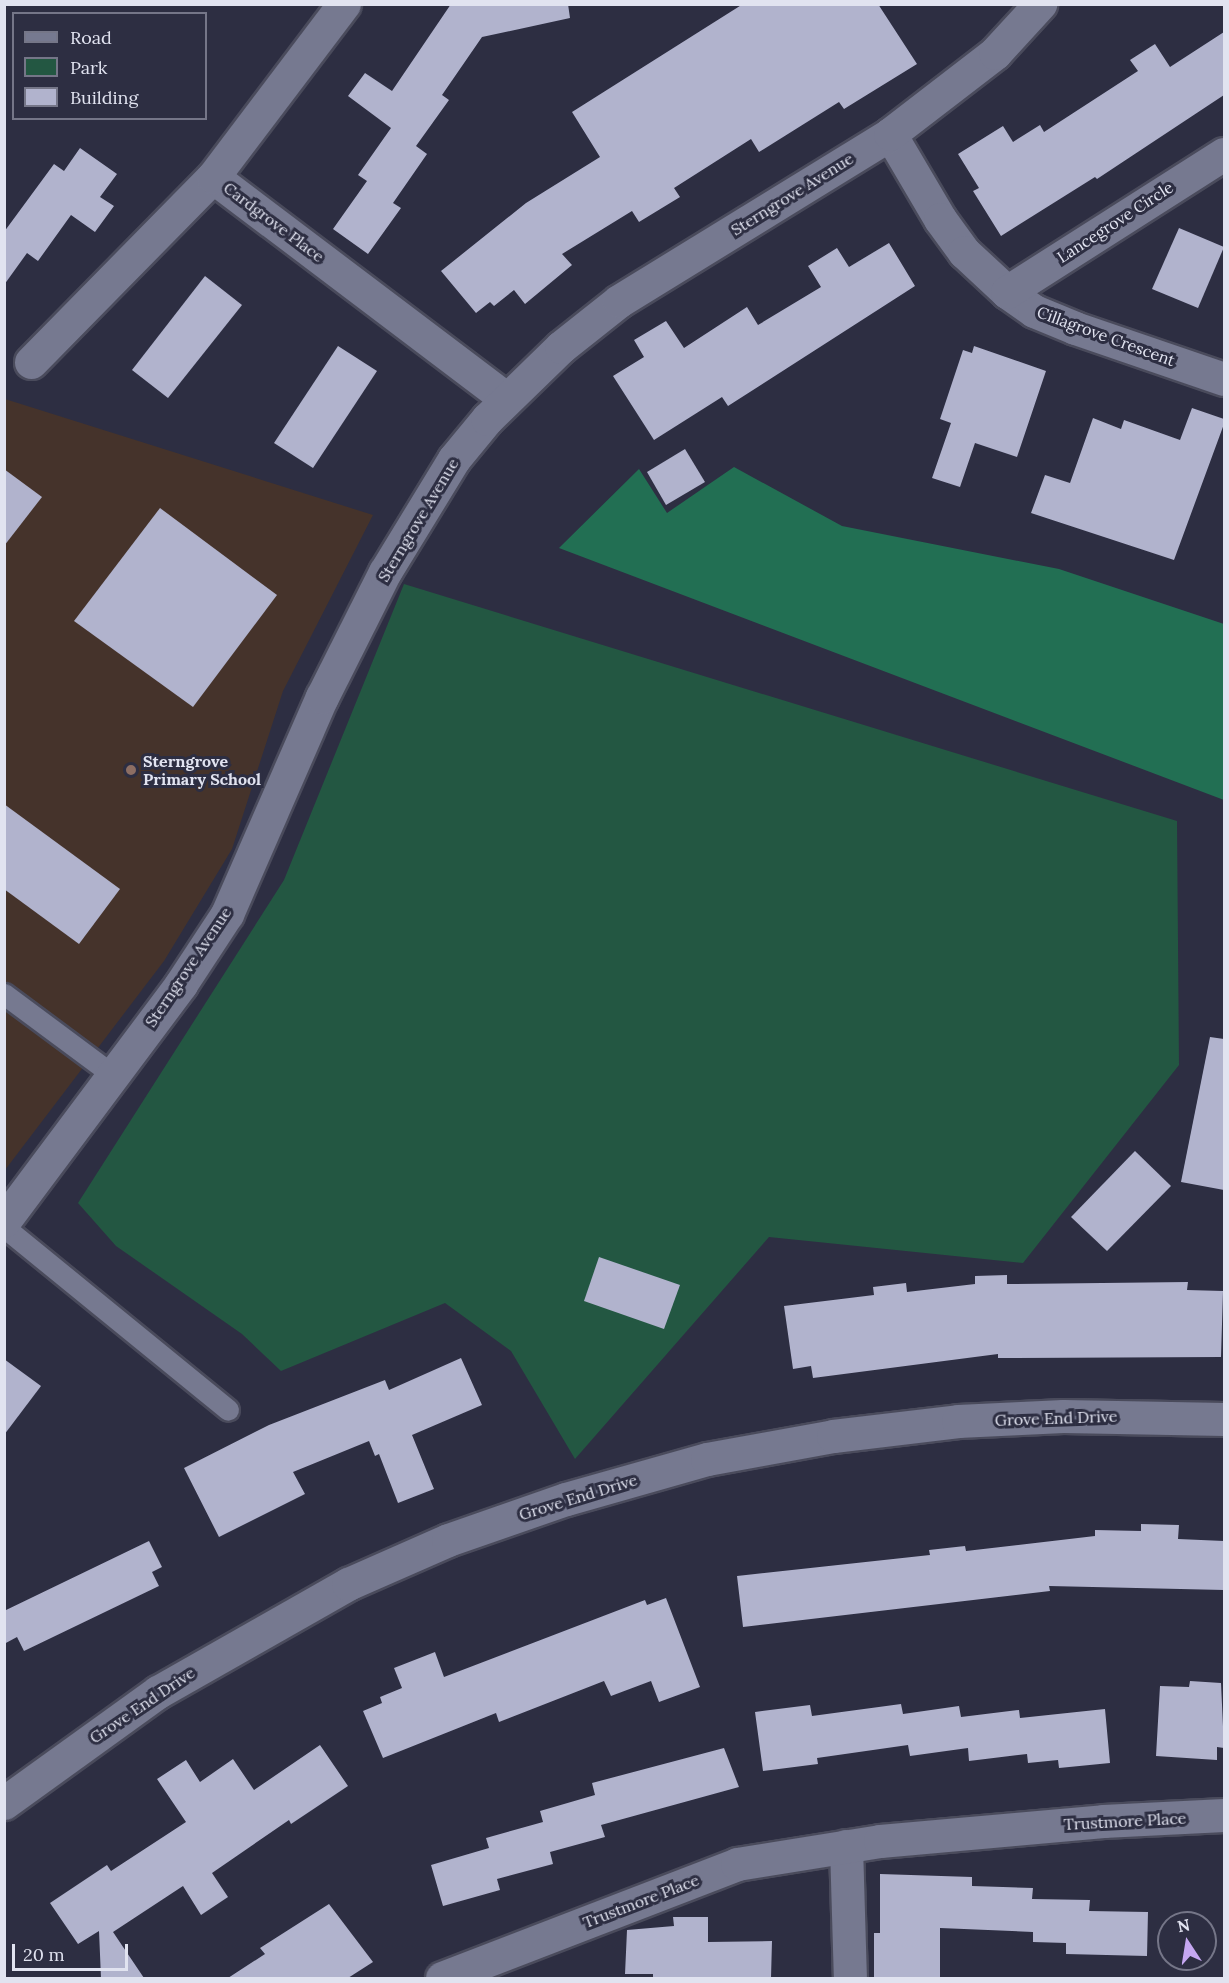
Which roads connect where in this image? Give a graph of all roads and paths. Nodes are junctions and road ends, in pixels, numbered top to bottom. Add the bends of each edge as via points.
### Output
1 (344, 4) edge
2 (1040, 4) edge
3 (890, 134) junction
4 (1224, 154) edge
5 (213, 177) junction
6 (1007, 292) junction
7 (31, 362) dead end
8 (1224, 379) edge
9 (507, 399) junction
10 (4, 994) edge
11 (113, 1075) junction
12 (4, 1221) edge
13 (4, 1227) edge
14 (228, 1410) dead end
15 (1224, 1419) edge
16 (4, 1803) edge
17 (1224, 1815) edge
18 (846, 1846) junction
19 (441, 1978) edge
20 (850, 1978) edge

1 - 5 street, Cardgrove Place
2 - 3 street, Sterngrove Avenue via 995,53
3 - 6 street, Cillagrove Crescent via 952,235 983,272
3 - 9 street, Sterngrove Avenue via 619,301 561,347
4 - 6 street, Lancegrove Circle
5 - 7 street
5 - 9 street, Cardgrove Place
6 - 8 street, Cillagrove Crescent via 1034,310 1075,328
9 - 11 street, Sterngrove Avenue via 454,459 385,572 322,697 227,914
10 - 11 lane
11 - 12 street, Sterngrove Avenue
13 - 14 lane
15 - 16 street, Grove End Drive via 1063,1416 947,1422 833,1436 707,1459 566,1498 448,1540 348,1584 158,1692
17 - 18 street, Trustmore Place via 1103,1821
18 - 19 street, Trustmore Place via 737,1863
18 - 20 street

